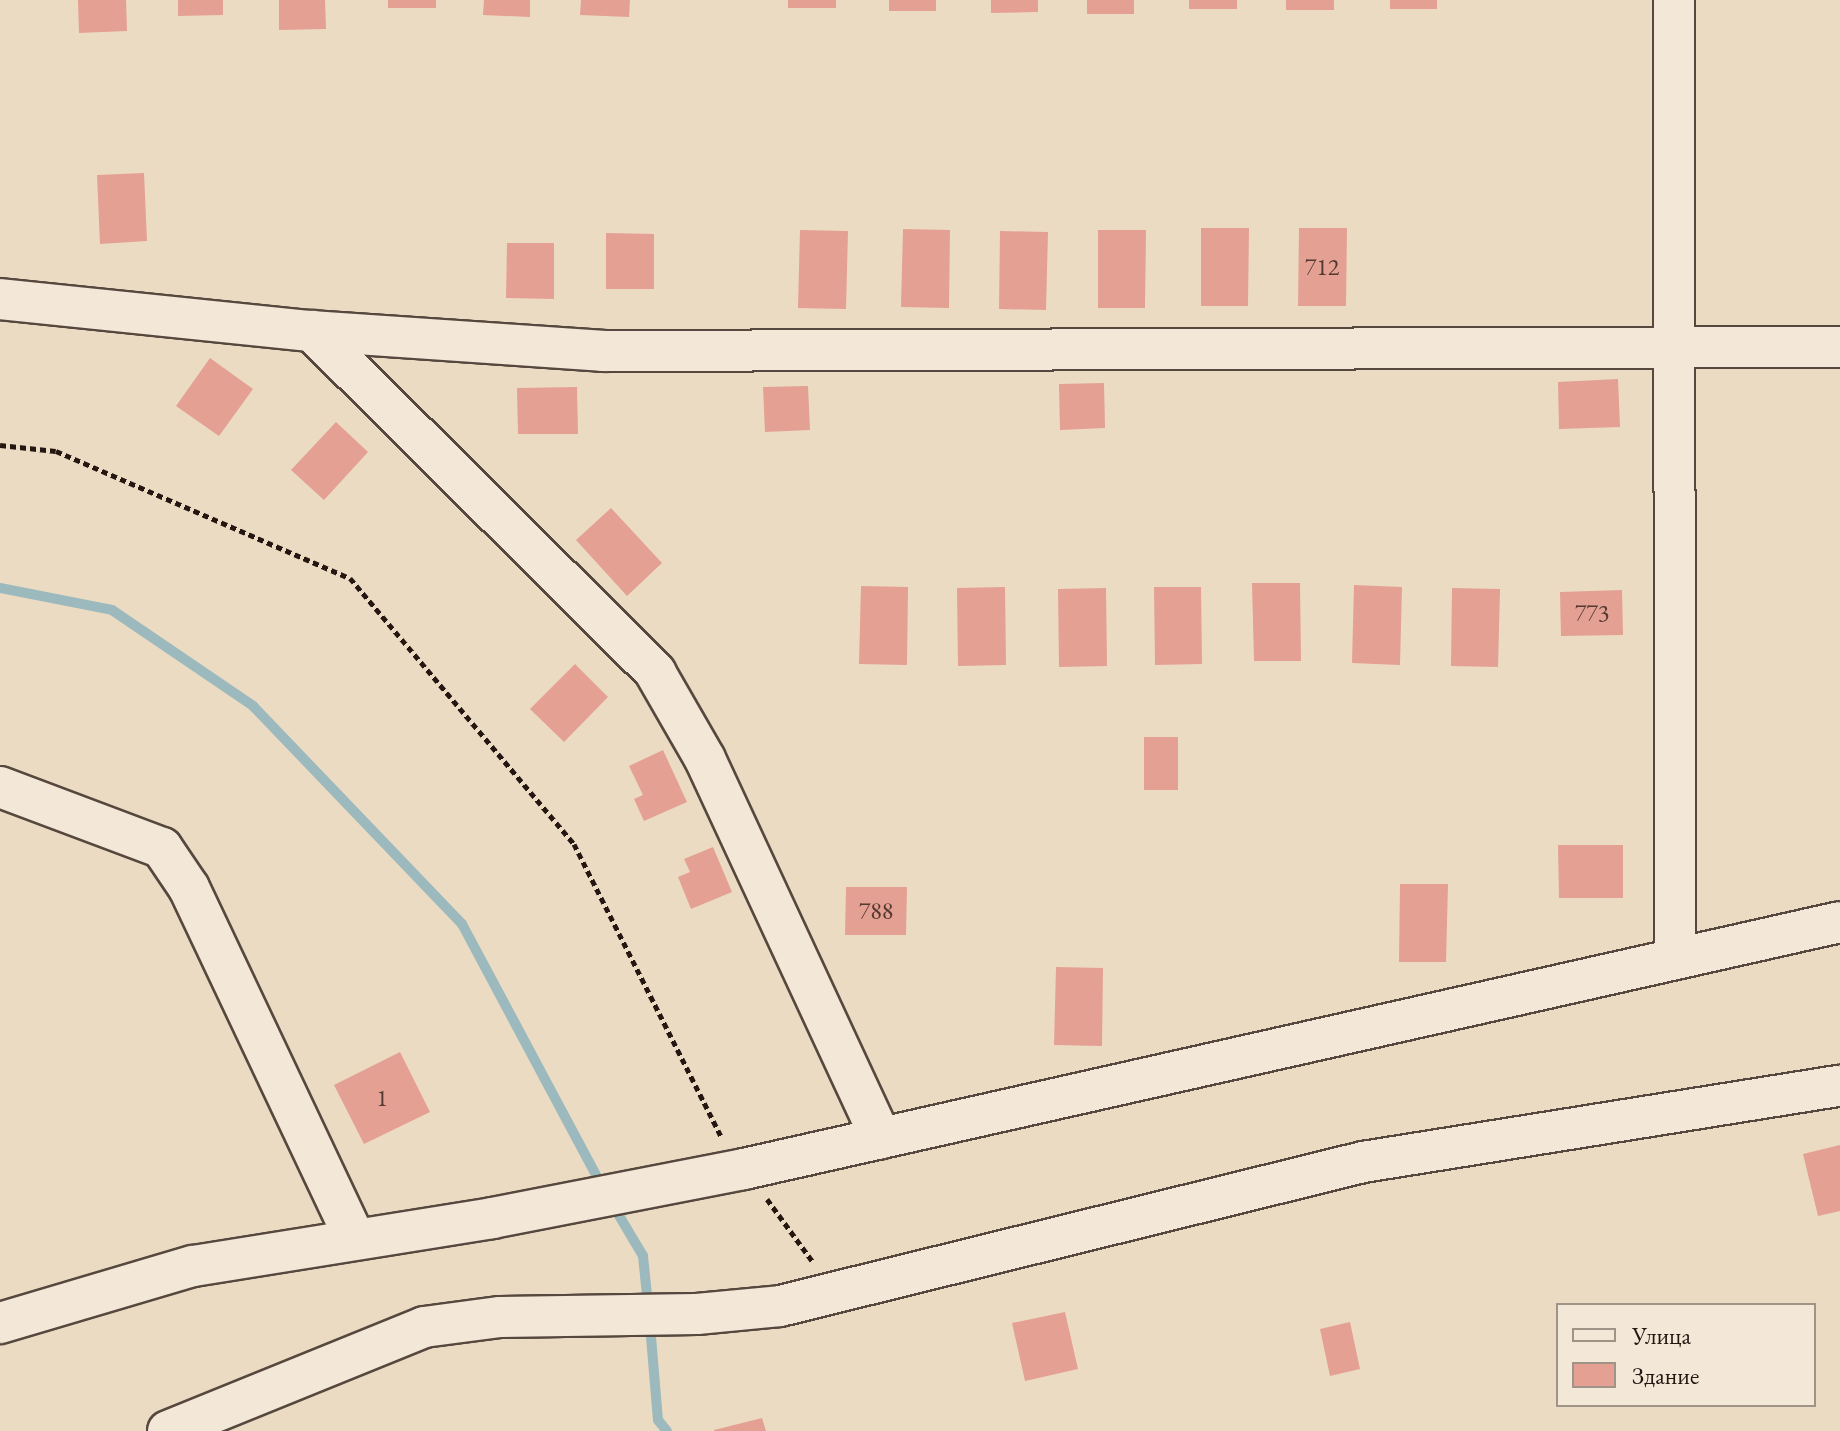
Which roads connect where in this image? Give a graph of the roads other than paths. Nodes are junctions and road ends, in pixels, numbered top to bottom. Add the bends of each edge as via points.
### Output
1 (1674, 0) edge
2 (0, 299) edge
3 (312, 331) junction
4 (1840, 347) edge
5 (1677, 348) junction
6 (0, 787) edge
7 (1840, 922) edge
8 (1675, 959) junction
9 (1840, 1086) edge
10 (881, 1138) junction
11 (354, 1237) junction
12 (0, 1323) edge
13 (168, 1431) edge

1 - 5 street
2 - 3 street
3 - 5 street via 603,351
3 - 10 street via 655,672 705,759
4 - 5 street
5 - 8 street
6 - 11 street via 162,848 189,888
7 - 8 street
8 - 10 street
9 - 13 street via 1363,1162 780,1306 500,1317 424,1327
10 - 11 street via 607,1195
11 - 12 street via 193,1266

